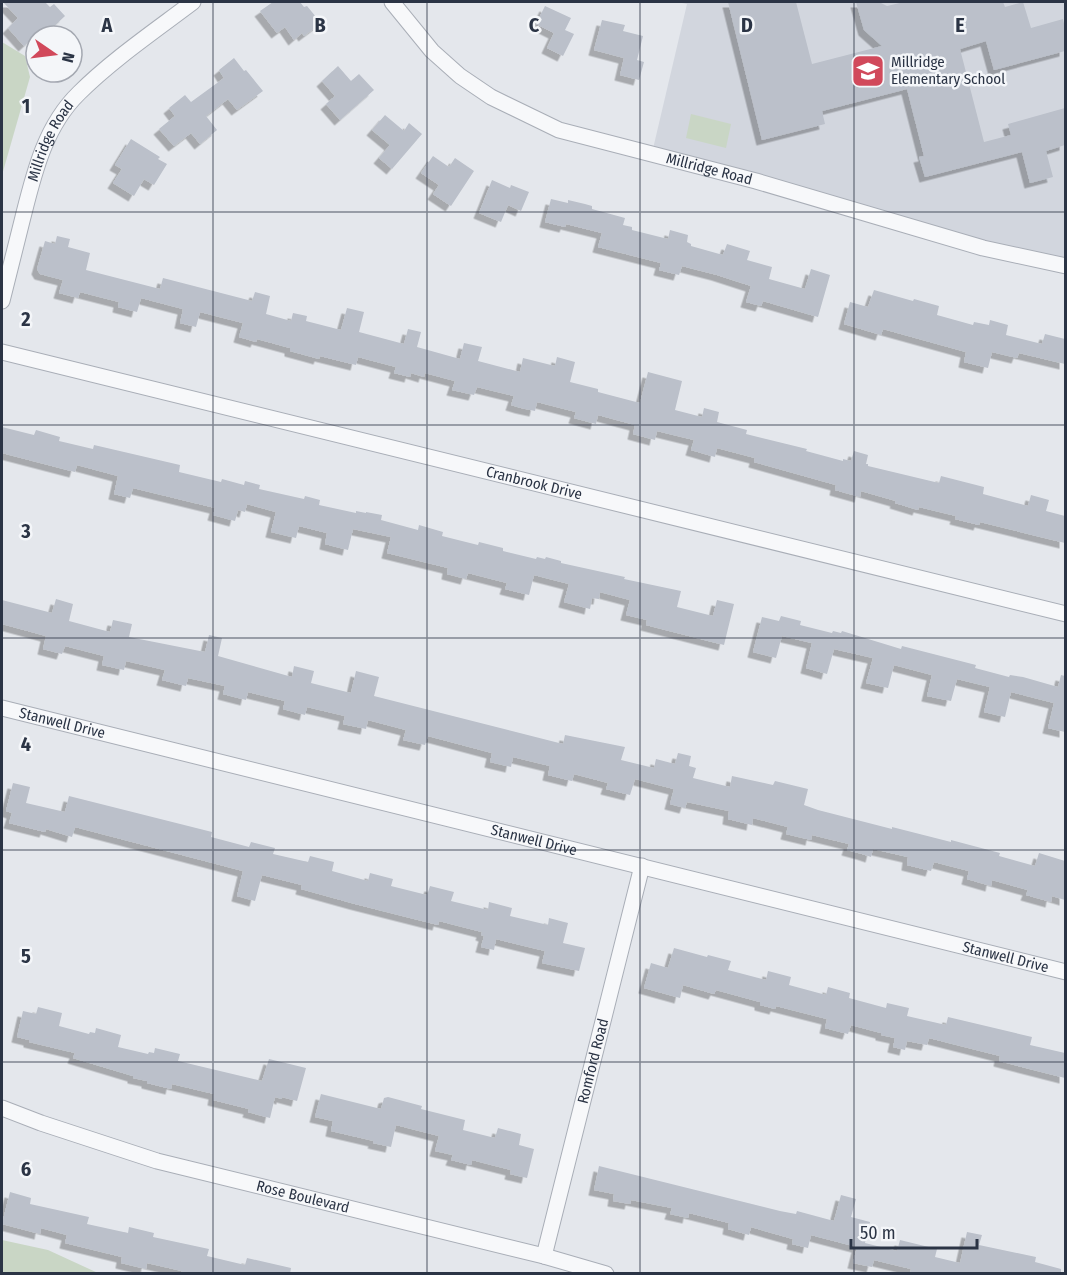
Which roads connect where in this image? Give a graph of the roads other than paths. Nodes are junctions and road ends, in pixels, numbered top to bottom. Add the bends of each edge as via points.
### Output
1 (194, 2) edge
2 (392, 2) edge
3 (1065, 266) edge
4 (2, 301) edge
5 (2, 352) edge
6 (1065, 614) edge
7 (2, 708) edge
8 (642, 866) junction
9 (1065, 972) edge
10 (2, 1108) edge
11 (544, 1256) junction
12 (606, 1274) edge

1 - 4 street, Millridge Road via 78,94 54,126 35,171
2 - 3 street, Millridge Road via 432,51 460,76 491,97 559,130 756,181 983,248
5 - 6 street, Cranbrook Drive
7 - 8 street, Stanwell Drive
8 - 9 street, Stanwell Drive
8 - 11 street, Romford Road
10 - 11 street, Rose Boulevard via 157,1161
11 - 12 street, Rose Boulevard

